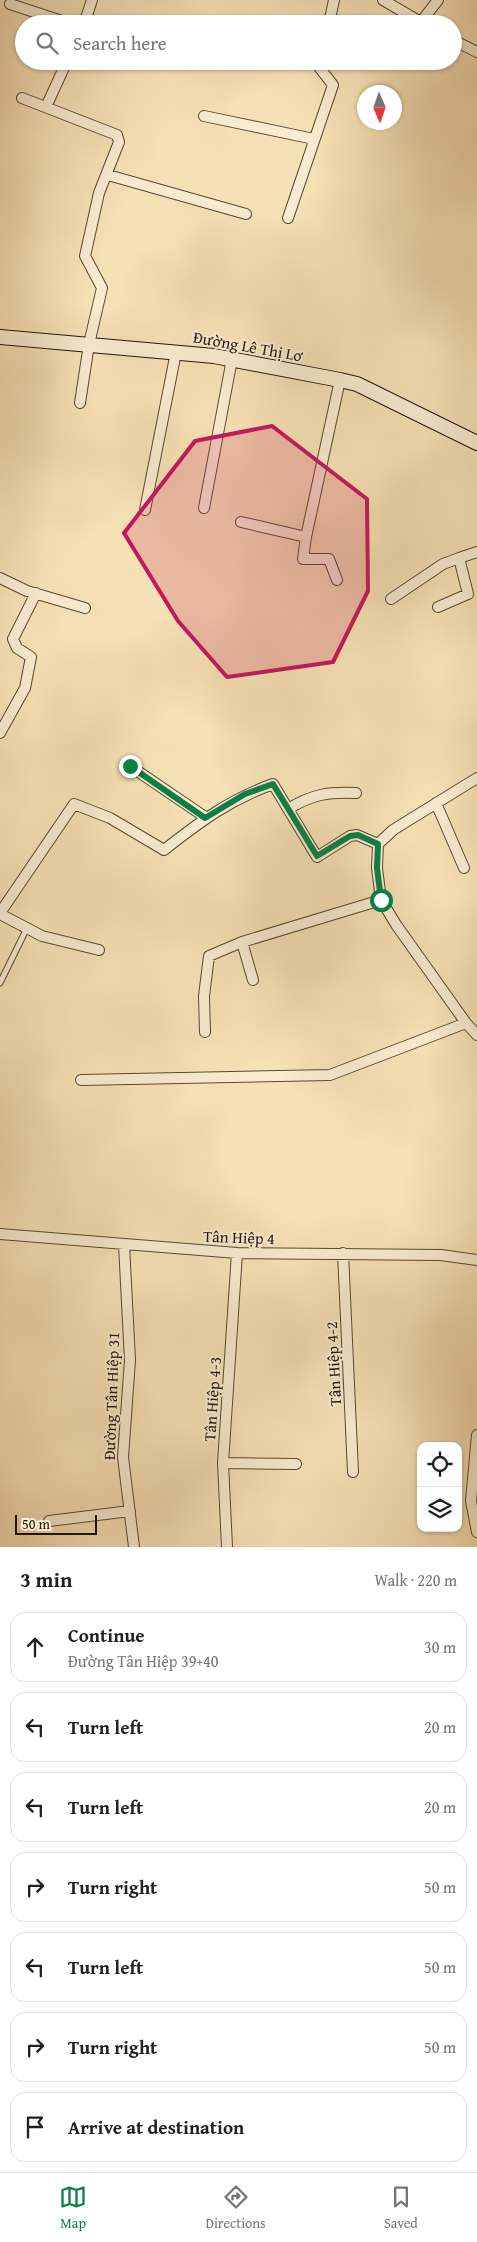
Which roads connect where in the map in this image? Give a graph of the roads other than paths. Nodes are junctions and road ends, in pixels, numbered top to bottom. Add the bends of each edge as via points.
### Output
1 (92, 0) edge
2 (334, 0) edge
3 (438, 0) edge
4 (388, 1) edge
5 (10, 4) dead end
6 (44, 15) edge
7 (87, 15) edge
8 (331, 15) edge
9 (410, 15) edge
10 (428, 15) edge
11 (462, 44) edge
12 (477, 52) edge
13 (63, 70) edge
14 (321, 70) edge
15 (22, 98) dead end
16 (46, 107) junction
17 (204, 116) dead end
18 (314, 139) junction
19 (108, 175) junction
20 (246, 214) dead end
21 (288, 218) dead end
22 (0, 336) edge
23 (89, 344) junction
24 (176, 352) junction
25 (232, 359) junction
26 (340, 380) junction
27 (80, 403) dead end
28 (477, 442) edge
29 (204, 508) dead end
30 (145, 510) dead end
31 (241, 522) dead end
32 (306, 537) junction
33 (477, 552) edge
34 (459, 558) junction
35 (0, 578) edge
36 (337, 580) dead end
37 (36, 593) junction
38 (391, 599) dead end
39 (85, 608) dead end
40 (438, 608) dead end
41 (0, 733) edge
42 (130, 766) dead end
43 (477, 778) edge
44 (356, 793) dead end
45 (436, 803) junction
46 (288, 809) junction
47 (205, 818) junction
48 (378, 844) junction
49 (464, 868) dead end
50 (381, 900) junction
51 (0, 914) edge
52 (27, 928) junction
53 (242, 942) junction
54 (98, 950) dead end
55 (253, 980) dead end
56 (0, 984) edge
57 (466, 1023) junction
58 (205, 1032) dead end
59 (477, 1035) edge
60 (81, 1080) dead end
61 (0, 1234) edge
62 (124, 1245) junction
63 (237, 1253) junction
64 (343, 1253) junction
65 (477, 1260) edge
66 (477, 1435) edge
67 (222, 1463) junction
68 (296, 1464) dead end
69 (476, 1464) edge
70 (353, 1472) dead end
71 (130, 1511) junction
72 (49, 1521) dead end
73 (477, 1532) edge
74 (134, 1547) edge
75 (227, 1547) edge

1 - 7 street
2 - 8 street
3 - 10 street
4 - 9 street
5 - 6 street
11 - 12 street
13 - 16 street
14 - 18 street via 333,85
15 - 16 street
16 - 19 street via 117,134 119,142
17 - 18 street
18 - 21 street
19 - 20 street
19 - 23 street via 99,193 85,256 102,288
22 - 23 street, Đường Lê Thị Lơ
23 - 24 street, Đường Lê Thị Lơ
23 - 27 street
24 - 25 street, Đường Lê Thị Lơ
24 - 30 street
25 - 26 street, Đường Lê Thị Lơ
25 - 29 street
26 - 28 street, Đường Lê Thị Lơ via 357,384
26 - 32 street
31 - 32 street
32 - 36 street via 303,560 329,559
33 - 34 street
34 - 38 street via 443,564
34 - 40 street via 468,594
35 - 37 street
37 - 39 street
37 - 41 street via 13,639 17,648 31,657 27,680
42 - 47 street
43 - 45 street
44 - 46 street via 326,792
45 - 48 street via 392,830
45 - 49 street
46 - 47 street via 273,784 245,794
46 - 48 street via 317,856 350,836 358,835
47 - 51 street via 164,850 110,818 74,804
48 - 50 street
50 - 53 street
50 - 57 street
51 - 52 street
52 - 54 street via 42,936
52 - 56 lane
53 - 55 street
53 - 58 street via 209,956 204,996
57 - 59 street
57 - 60 street via 330,1075
61 - 62 street, Tân Hiệp 4
62 - 63 street, Tân Hiệp 4
62 - 71 street, Đường Tân Hiệp 31 via 130,1360 123,1457
63 - 64 street, Tân Hiệp 4
63 - 67 street, Tân Hiệp 4-3
64 - 65 street, Tân Hiệp 4 via 441,1255
64 - 70 street, Tân Hiệp 4-2
66 - 69 street
67 - 68 street
67 - 75 street, Tân Hiệp 4-3
69 - 73 street via 471,1500
71 - 72 street
71 - 74 street, Đường Tân Hiệp 31

